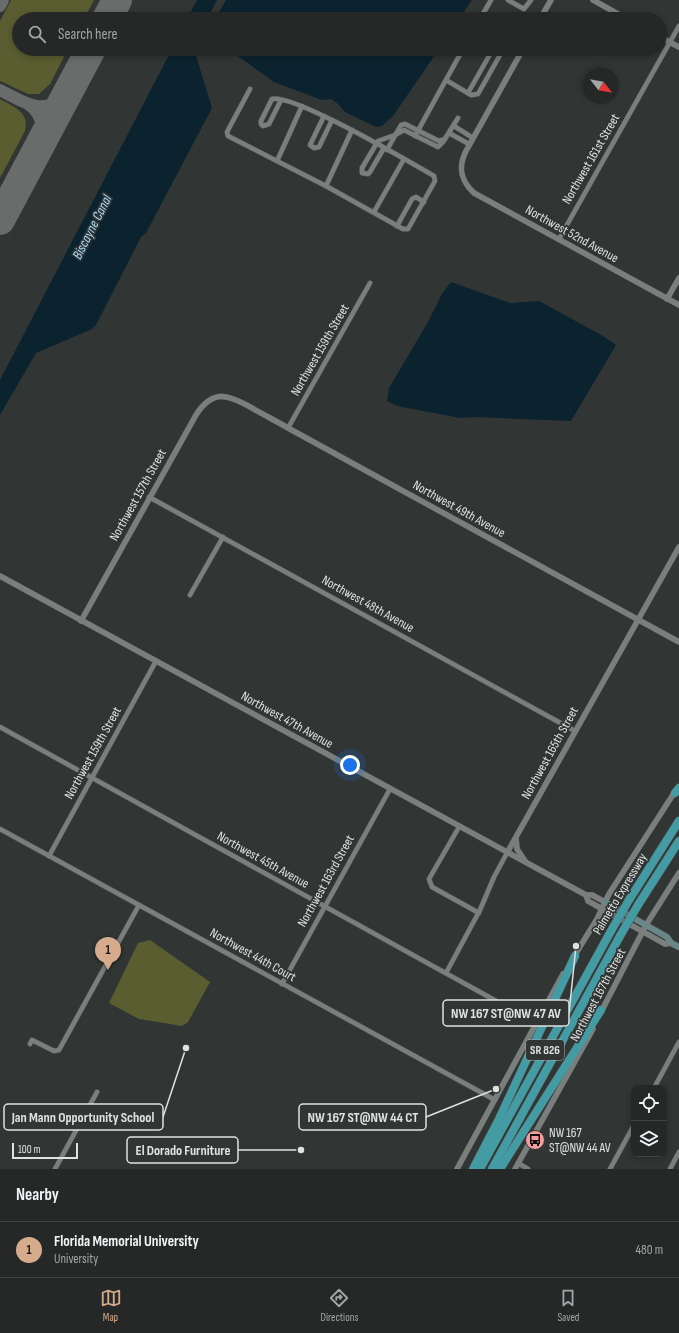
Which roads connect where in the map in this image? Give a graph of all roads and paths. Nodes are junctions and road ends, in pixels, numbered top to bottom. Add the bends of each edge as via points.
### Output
1 (491, 0) edge
2 (508, 0) edge
3 (521, 0) edge
4 (531, 0) edge
5 (551, 0) edge
6 (593, 0) edge
7 (518, 6) junction
8 (484, 12) edge
9 (544, 12) edge
10 (614, 12) edge
11 (679, 26) edge
12 (667, 40) edge
13 (670, 42) junction
14 (667, 47) edge
15 (679, 47) edge
16 (459, 56) edge
17 (489, 56) edge
18 (499, 56) edge
19 (519, 56) edge
20 (662, 56) edge
21 (446, 80) junction
22 (250, 89) dead end
23 (468, 93) junction
24 (281, 100) junction
25 (302, 106) junction
26 (324, 116) junction
27 (458, 118) dead end
28 (332, 120) junction
29 (454, 126) junction
30 (352, 130) junction
31 (418, 130) junction
32 (450, 133) junction
33 (395, 135) junction
34 (415, 136) junction
35 (473, 138) junction
36 (445, 139) junction
37 (375, 144) junction
38 (469, 144) junction
39 (386, 149) junction
40 (404, 159) junction
41 (277, 161) junction
42 (326, 186) junction
43 (424, 202) junction
44 (374, 212) junction
45 (397, 226) junction
46 (559, 239) junction
47 (679, 278) edge
48 (370, 283) dead end
49 (667, 299) junction
50 (679, 305) edge
51 (228, 396) joint
52 (288, 428) junction
53 (149, 498) junction
54 (223, 537) junction
55 (679, 547) edge
56 (0, 576) edge
57 (190, 595) dead end
58 (638, 620) junction
59 (81, 621) junction
60 (679, 642) edge
61 (156, 661) junction
62 (0, 727) edge
63 (575, 731) junction
64 (92, 777) junction
65 (679, 785) edge
66 (390, 789) junction
67 (677, 791) edge
68 (679, 821) edge
69 (459, 827) junction
70 (0, 829) edge
71 (516, 838) junction
72 (679, 841) edge
73 (507, 853) junction
74 (49, 856) junction
75 (528, 864) junction
76 (679, 873) edge
77 (586, 895) junction
78 (605, 902) junction
79 (139, 905) junction
80 (325, 907) junction
81 (601, 910) junction
82 (479, 913) junction
83 (646, 925) junction
84 (642, 933) junction
85 (671, 943) junction
86 (679, 947) edge
87 (575, 956) junction
88 (446, 973) junction
89 (282, 984) junction
90 (601, 1010) junction
91 (536, 1023) junction
92 (679, 1042) edge
93 (30, 1044) dead end
94 (656, 1085) edge
95 (97, 1092) dead end
96 (495, 1100) junction
97 (631, 1130) edge
98 (679, 1152) edge
99 (518, 1163) junction
100 (55, 1169) edge
101 (458, 1169) edge
102 (473, 1169) edge
103 (480, 1169) edge
104 (492, 1169) edge
105 (500, 1169) edge
106 (515, 1169) edge
107 (528, 1169) edge
108 (610, 1169) edge
109 (670, 1169) edge

1 - 8 street
2 - 7 street
3 - 7 street
4 - 7 street via 524,9
5 - 9 street
6 - 10 street
11 - 13 street, Northwest 161st Street
12 - 13 street
13 - 14 street, Northwest 161st Street
13 - 15 street
16 - 21 street
17 - 23 street
18 - 23 street via 480,92 475,95
19 - 35 street
20 - 46 street, Northwest 161st Street
21 - 23 street
21 - 31 street
22 - 41 street via 227,132 228,136
24 - 24 street via 272,99 261,120 263,126 269,124
24 - 25 street
25 - 26 street
25 - 41 street
26 - 28 street
26 - 28 street via 310,145 314,148 319,147
27 - 29 street
28 - 30 street
29 - 32 street
29 - 35 street
30 - 37 street
30 - 42 street
31 - 33 street via 405,124 401,125
31 - 34 street
31 - 36 street via 439,141
32 - 36 street
32 - 38 street
33 - 34 street via 404,130
33 - 37 street
33 - 39 street
34 - 36 street via 438,147
35 - 38 street
37 - 39 street
37 - 39 street via 362,168 362,173 368,174
38 - 46 street, Northwest 52nd Avenue via 462,160 463,181 474,192
39 - 40 street
40 - 43 street via 434,176 435,181
40 - 44 street
41 - 42 street
42 - 44 street
43 - 45 street via 408,229
43 - 45 street via 416,197 412,199
44 - 45 street
46 - 49 street, Northwest 52nd Avenue
47 - 49 street
48 - 52 street, Northwest 159th Street
49 - 50 street, Northwest 52nd Avenue
51 - 52 street, Northwest 49th Avenue
51 - 53 street, Northwest 157th Street via 212,398 202,406
52 - 58 street, Northwest 49th Avenue
53 - 54 street, Northwest 48th Avenue
53 - 59 street, Northwest 157th Street
54 - 57 street
54 - 63 street, Northwest 48th Avenue
55 - 58 street, Northwest 165th Street
56 - 59 street, Northwest 47th Avenue
58 - 60 street, Northwest 49th Avenue
58 - 63 street, Northwest 165th Street
59 - 61 street, Northwest 47th Avenue
61 - 64 street, Northwest 159th Street
61 - 66 street, Northwest 47th Avenue
62 - 64 street, Northwest 45th Avenue
63 - 71 street, Northwest 165th Street
64 - 74 street, Northwest 159th Street
64 - 80 street, Northwest 45th Avenue
65 - 67 street
66 - 69 street, Northwest 47th Avenue
66 - 80 street, Northwest 163rd Street
67 - 78 street
68 - 103 highway, Palmetto Expressway / SR 826, bridge via 611,931
69 - 73 street, Northwest 47th Avenue
69 - 82 street via 429,883
70 - 74 street, Northwest 44th Court
71 - 73 street, Northwest 165th Street
71 - 75 street via 517,849
72 - 104 highway, Palmetto Expressway / SR 826, bridge via 620,936
73 - 75 street, Northwest 47th Avenue
73 - 82 street, Northwest 165th Street
74 - 79 street, Northwest 44th Court
75 - 77 street, Northwest 47th Avenue
76 - 83 street, Northwest 167th Street
77 - 78 street, Northwest 47th Avenue via 592,895
77 - 81 street, Northwest 47th Avenue via 588,901
78 - 81 street
78 - 83 main road, Northwest 47th Avenue
79 - 89 street, Northwest 44th Court
79 - 93 street via 59,1050 54,1051 32,1040
80 - 88 street, Northwest 45th Avenue
80 - 89 street, Northwest 163rd Street
81 - 84 street, Northwest 47th Avenue
81 - 87 street
82 - 88 street, Northwest 165th Street
83 - 84 street, Northwest 167th Street
83 - 85 main road, Northwest 47th Avenue via 667,937
84 - 85 street, Northwest 47th Avenue via 665,944
84 - 90 street, Northwest 167th Street
85 - 86 main road, Northwest 47th Avenue
87 - 91 street
87 - 102 highway
88 - 91 street, Northwest 45th Avenue
89 - 96 street, Northwest 44th Court
90 - 99 street, Northwest 167th Street via 592,1032
90 - 105 highway
91 - 96 street
92 - 94 street
95 - 100 street
96 - 101 street
97 - 108 street
98 - 109 street
99 - 106 street, Northwest 167th Street
99 - 107 street

